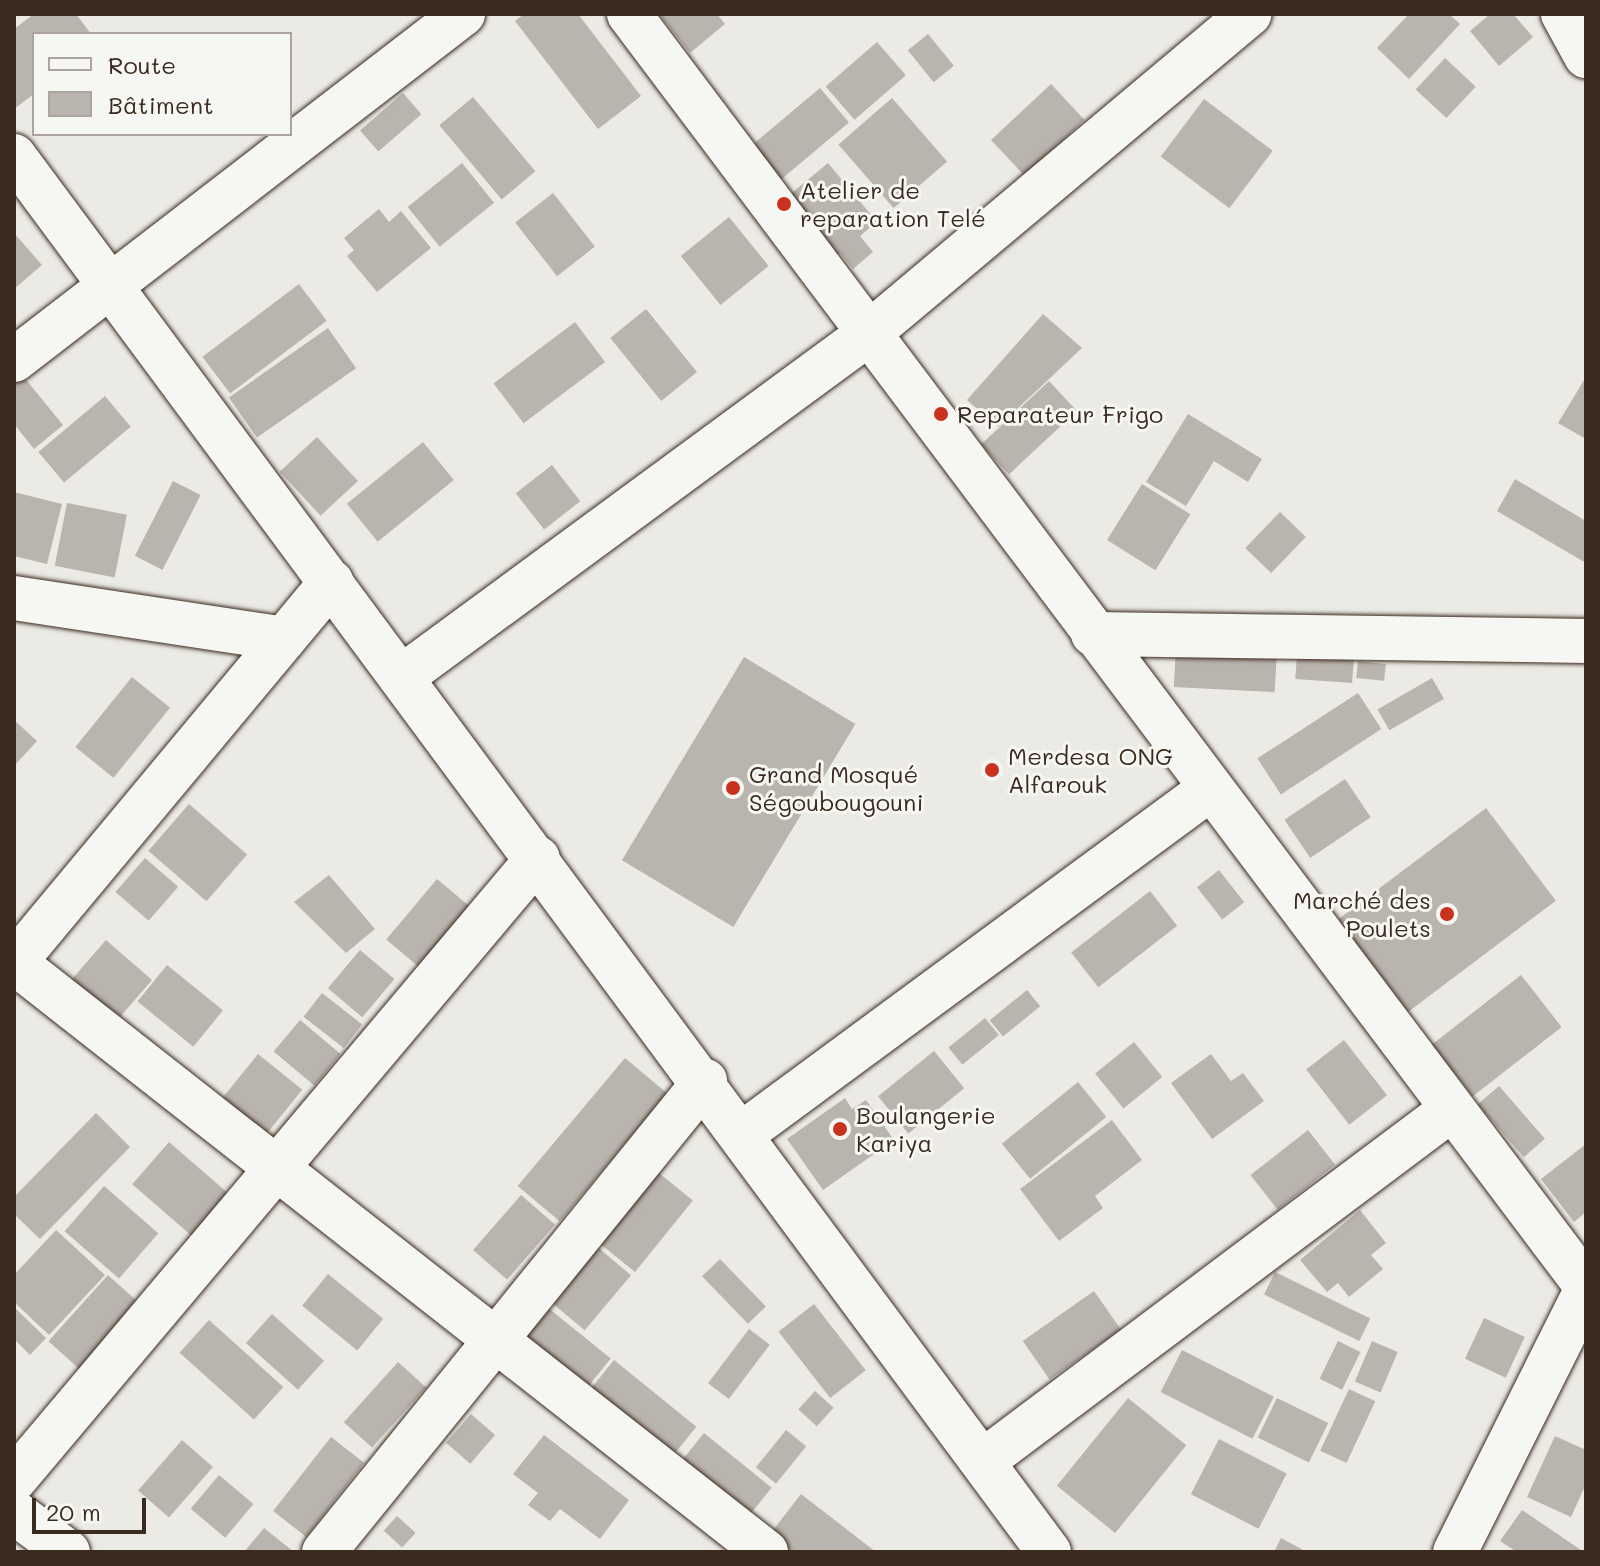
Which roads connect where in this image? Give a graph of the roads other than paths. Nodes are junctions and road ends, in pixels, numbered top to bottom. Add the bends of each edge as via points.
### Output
1 (463, 14) edge
2 (629, 14) edge
3 (1249, 14) edge
4 (1563, 14) edge
5 (1586, 56) edge
6 (14, 156) edge
7 (111, 286) junction
8 (868, 334) junction
9 (14, 360) edge
10 (332, 582) junction
11 (14, 598) edge
12 (1093, 634) junction
13 (284, 639) junction
14 (1586, 641) edge
15 (403, 676) junction
16 (1210, 789) junction
17 (538, 858) junction
18 (14, 962) edge
19 (705, 1081) junction
20 (1452, 1109) junction
21 (743, 1133) junction
22 (277, 1167) junction
23 (1586, 1288) edge
24 (496, 1340) junction
25 (983, 1461) junction
26 (14, 1480) edge
27 (14, 1512) edge
28 (68, 1552) edge
29 (324, 1552) edge
30 (766, 1552) edge
31 (1049, 1552) edge
32 (1455, 1552) edge

1 - 7 street
2 - 8 street
3 - 8 street
4 - 5 street
6 - 7 street
7 - 9 street
7 - 10 street
8 - 12 street
8 - 15 street
10 - 13 street
10 - 15 street
11 - 13 street
12 - 14 street
12 - 16 street
13 - 18 street
15 - 17 street
16 - 20 street
16 - 21 street
17 - 19 street
17 - 22 street
18 - 22 street
19 - 21 street
19 - 24 street
20 - 23 street
20 - 25 street
21 - 25 street
22 - 24 street
22 - 26 street
23 - 32 street
24 - 29 street
24 - 30 street
25 - 31 street
27 - 28 street

